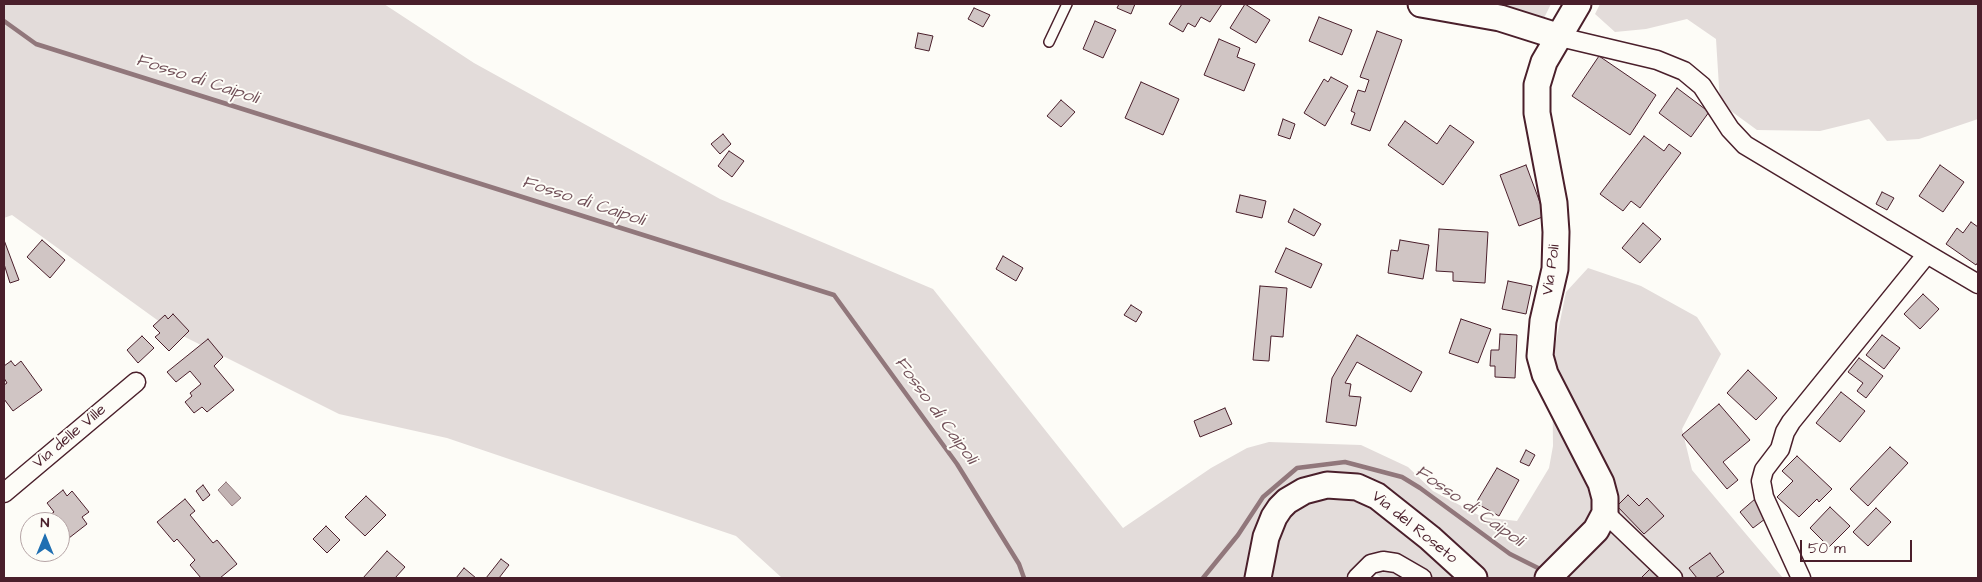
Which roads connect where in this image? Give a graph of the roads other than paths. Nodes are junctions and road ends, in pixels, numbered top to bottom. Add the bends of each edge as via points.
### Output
1 (1067, 4) edge
2 (1421, 4) edge
3 (1578, 4) edge
4 (1560, 37) junction
5 (1049, 42) dead end
6 (1927, 254) junction
7 (1978, 284) edge
8 (136, 382) dead end
9 (4, 493) edge
10 (1601, 521) junction
11 (1359, 577) edge
12 (1258, 578) edge
13 (1422, 578) edge
14 (1474, 578) edge
15 (1548, 578) edge
16 (1673, 578) edge
17 (1801, 578) edge

1 - 5 lane
2 - 4 street via 1500,18
3 - 4 street, Via Poli
4 - 6 street via 1657,60 1684,71 1702,86 1730,129 1745,144
4 - 10 street, Via Poli via 1542,67 1536,96 1556,232 1555,269 1543,321 1540,356 1545,374 1601,483 1605,498
6 - 7 street
6 - 17 street via 1791,422 1780,449 1764,470 1761,481 1764,497
8 - 9 street, Via delle Ville
10 - 15 street
10 - 16 street
11 - 13 street via 1374,563 1388,562 1396,563
12 - 14 street, Via del Roseto via 1266,537 1277,512 1287,501 1304,491 1327,485 1357,488 1377,496

